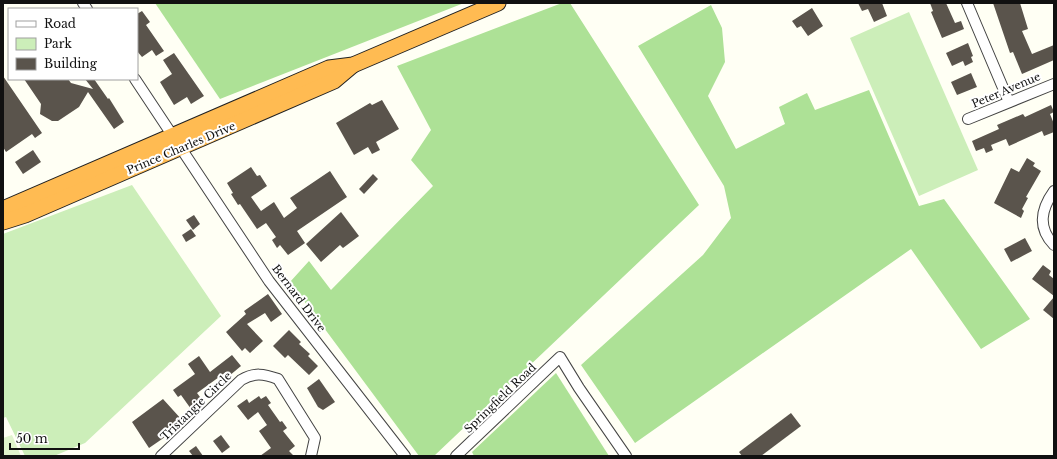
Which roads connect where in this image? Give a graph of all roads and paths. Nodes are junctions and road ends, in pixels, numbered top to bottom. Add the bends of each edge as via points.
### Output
1 (967, 3) edge
2 (489, 5) edge
3 (353, 65) junction
4 (136, 80) edge
5 (1054, 84) edge
6 (1009, 102) junction
7 (968, 119) dead end
8 (174, 135) junction
9 (182, 148) junction
10 (1054, 190) edge
11 (3, 209) edge
12 (3, 222) edge
13 (1054, 244) edge
14 (161, 456) edge
15 (311, 456) edge
16 (405, 456) edge
17 (456, 456) edge
18 (626, 456) edge

1 - 6 street
2 - 3 highway, Prince Charles Drive
3 - 8 highway, Prince Charles Drive via 328,68
3 - 9 highway, Prince Charles Drive via 334,81
4 - 8 street, Bernard Drive
5 - 6 street, Peter Avenue
6 - 7 street, Peter Avenue
8 - 9 street, Bernard Drive
8 - 11 highway, Prince Charles Drive
9 - 12 highway, Prince Charles Drive
9 - 16 street, Bernard Drive via 269,281
10 - 13 street via 1044,208 1042,222 1047,237
14 - 15 street, Tristangie Circle via 240,380 260,374 278,379 315,438
17 - 18 street, Springfield Road via 560,357

